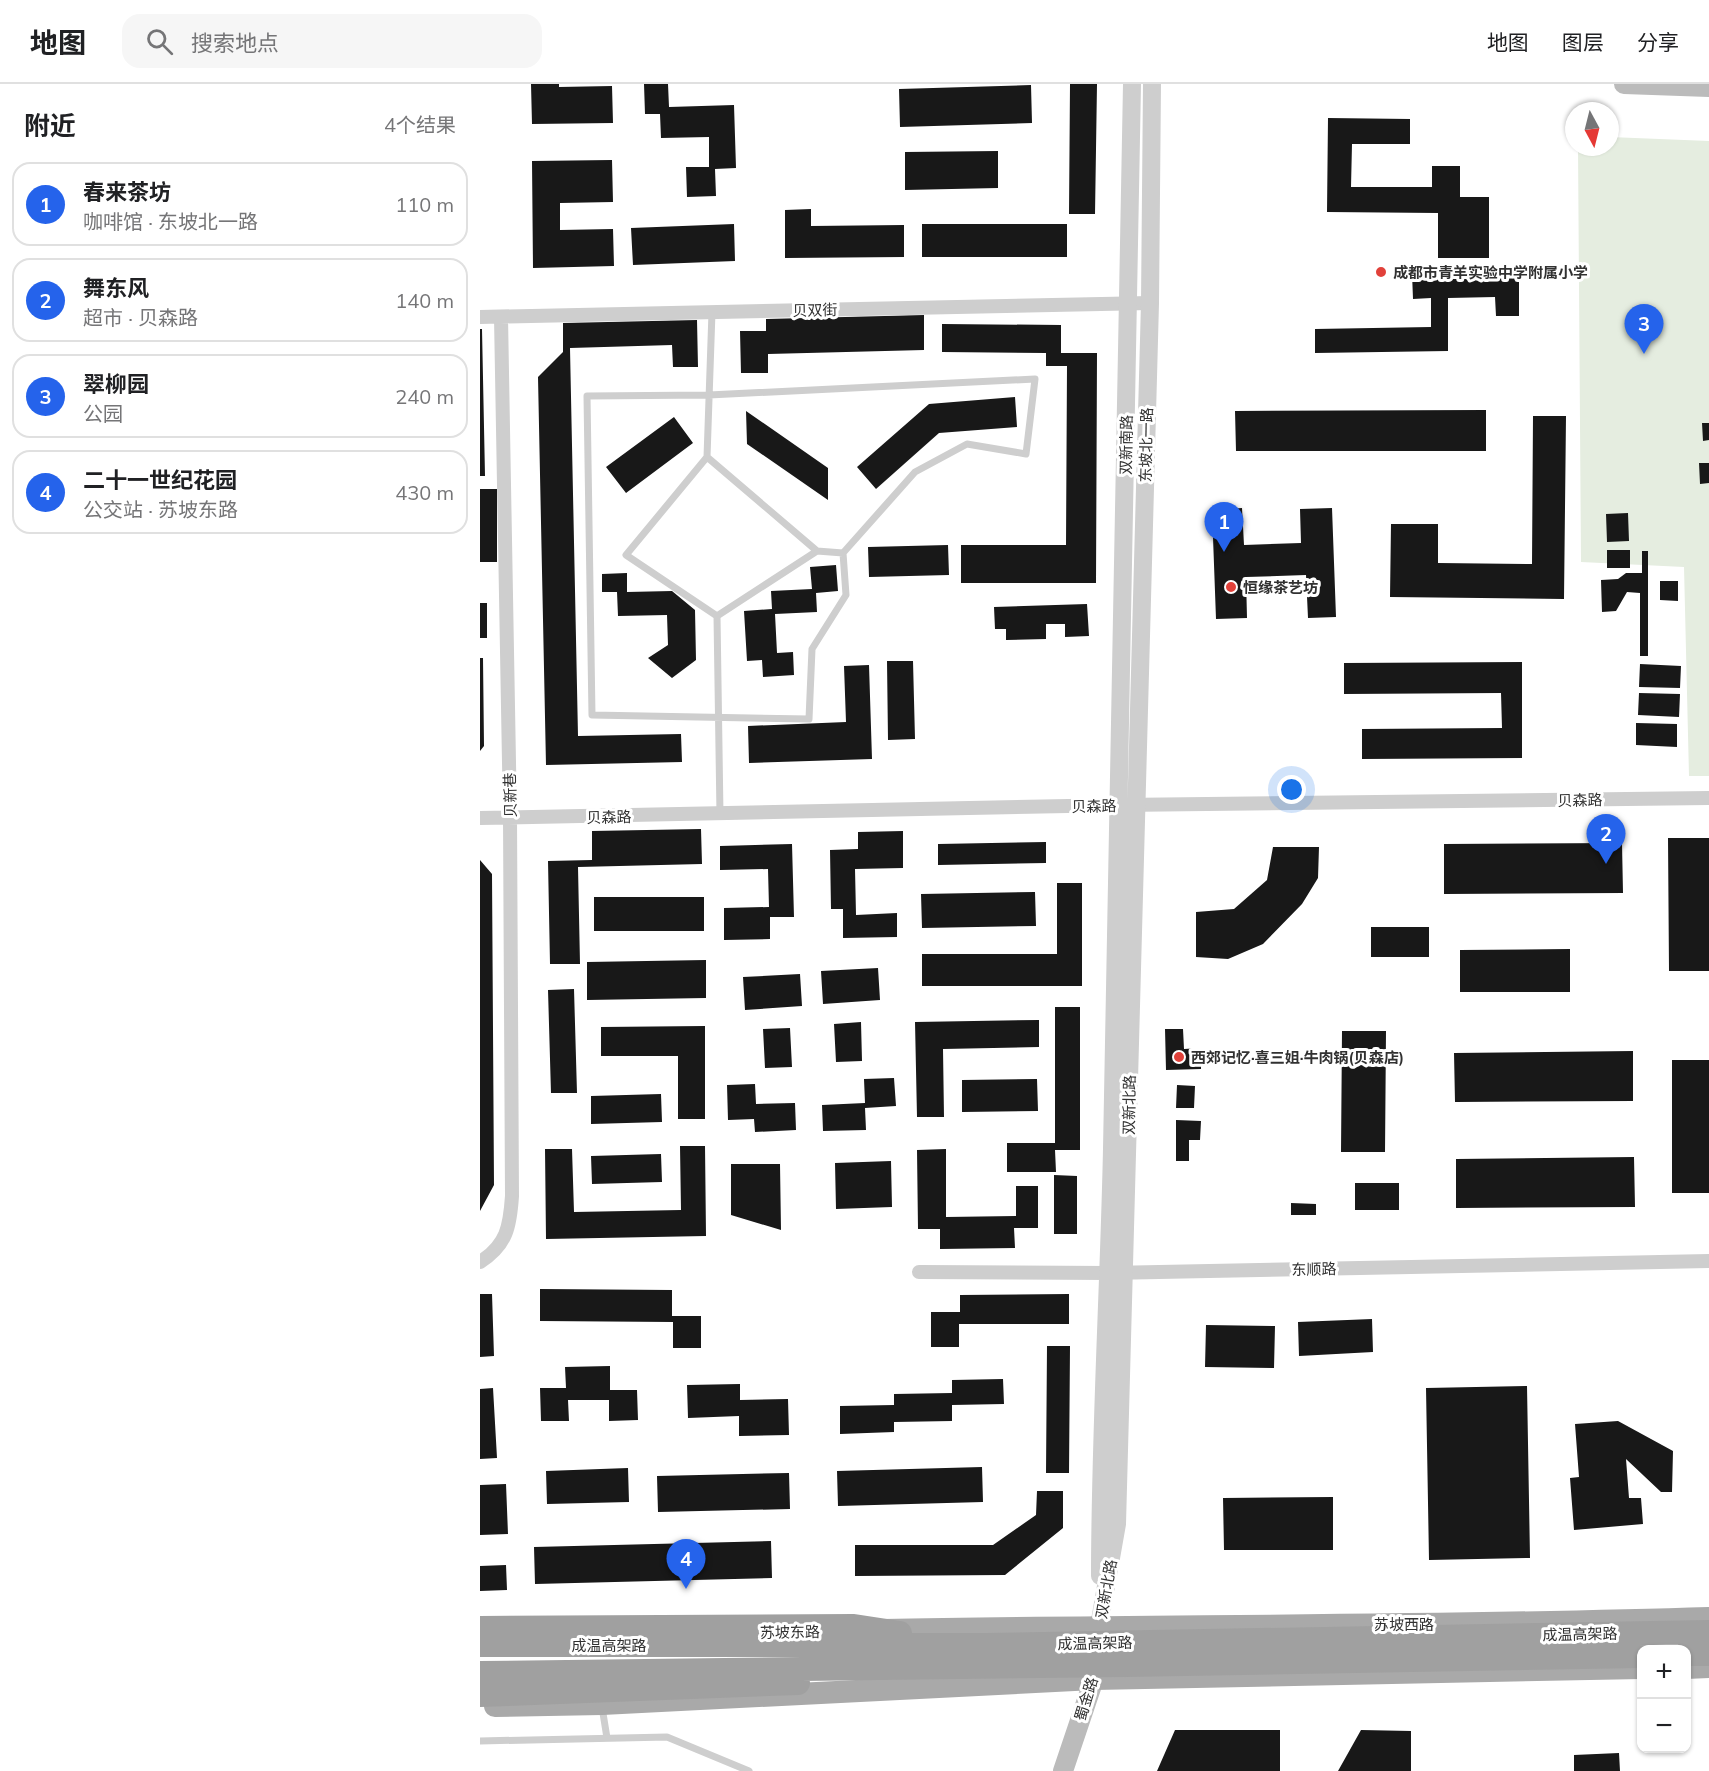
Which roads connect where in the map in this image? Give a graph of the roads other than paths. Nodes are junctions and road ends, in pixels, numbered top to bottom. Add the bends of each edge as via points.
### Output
1 (1132, 84) edge
2 (1152, 84) edge
3 (1624, 84) edge
4 (1709, 87) edge
5 (1129, 303) junction
6 (1150, 303) junction
7 (712, 312) junction
8 (501, 316) junction
9 (480, 317) edge
10 (709, 395) junction
11 (707, 457) junction
12 (817, 551) junction
13 (843, 552) junction
14 (717, 616) junction
15 (718, 717) junction
16 (1709, 798) edge
17 (1128, 806) junction
18 (720, 815) junction
19 (480, 818) edge
20 (510, 818) junction
21 (480, 1262) edge
22 (1709, 1262) edge
23 (919, 1272) dead end
24 (1117, 1272) junction
25 (1709, 1618) edge
26 (1100, 1626) junction
27 (480, 1628) edge
28 (1709, 1632) edge
29 (480, 1637) edge
30 (480, 1645) edge
31 (986, 1645) junction
32 (1691, 1654) edge
33 (1709, 1654) edge
34 (1637, 1656) edge
35 (929, 1667) junction
36 (1709, 1667) edge
37 (1637, 1668) edge
38 (1691, 1668) edge
39 (480, 1673) edge
40 (1094, 1679) junction
41 (480, 1695) edge
42 (602, 1704) junction
43 (480, 1706) edge
44 (607, 1738) junction
45 (480, 1741) edge
46 (749, 1771) edge
47 (1063, 1771) edge

1 - 5 street, 双新南路
2 - 6 street, 东坡北一路
3 - 4 main road
5 - 6 street, 贝双街
5 - 7 street, 贝双街
5 - 17 street, 双新南路
6 - 17 street, 东坡北一路
7 - 8 street, 贝双街
7 - 10 lane
8 - 9 street, 贝双街
8 - 20 street, 贝新巷
10 - 11 lane
10 - 13 lane via 1035,379 1026,454 967,444 915,472
10 - 15 lane via 587,396 592,715
11 - 12 lane
11 - 14 lane via 626,555
12 - 13 lane
12 - 14 lane
13 - 15 lane via 846,595 812,650 809,719
14 - 15 lane
15 - 18 lane
16 - 17 street, 贝森路
17 - 18 street, 贝森路
17 - 24 street, 双新北路
18 - 20 street, 贝森路
19 - 20 street, 贝森路
20 - 21 street, 贝新巷 via 512,1197 510,1221 502,1244
22 - 24 street, 东顺路
23 - 24 street, 东顺路
24 - 26 street, 双新北路 via 1100,1527
25 - 26 main road, 苏坡西路 via 1558,1623
26 - 29 main road, 苏坡东路
26 - 40 main road, 蜀金路
27 - 31 highway via 854,1626
28 - 31 highway, 成温高架路
30 - 31 highway, 成温高架路
32 - 33 highway
34 - 35 highway, 成温高架路
35 - 39 highway, 成温高架路
35 - 41 highway via 787,1685
36 - 38 main road
37 - 40 main road
40 - 42 main road
40 - 47 main road, 蜀金路
42 - 43 main road
42 - 44 lane
44 - 45 lane
44 - 46 lane via 667,1737

